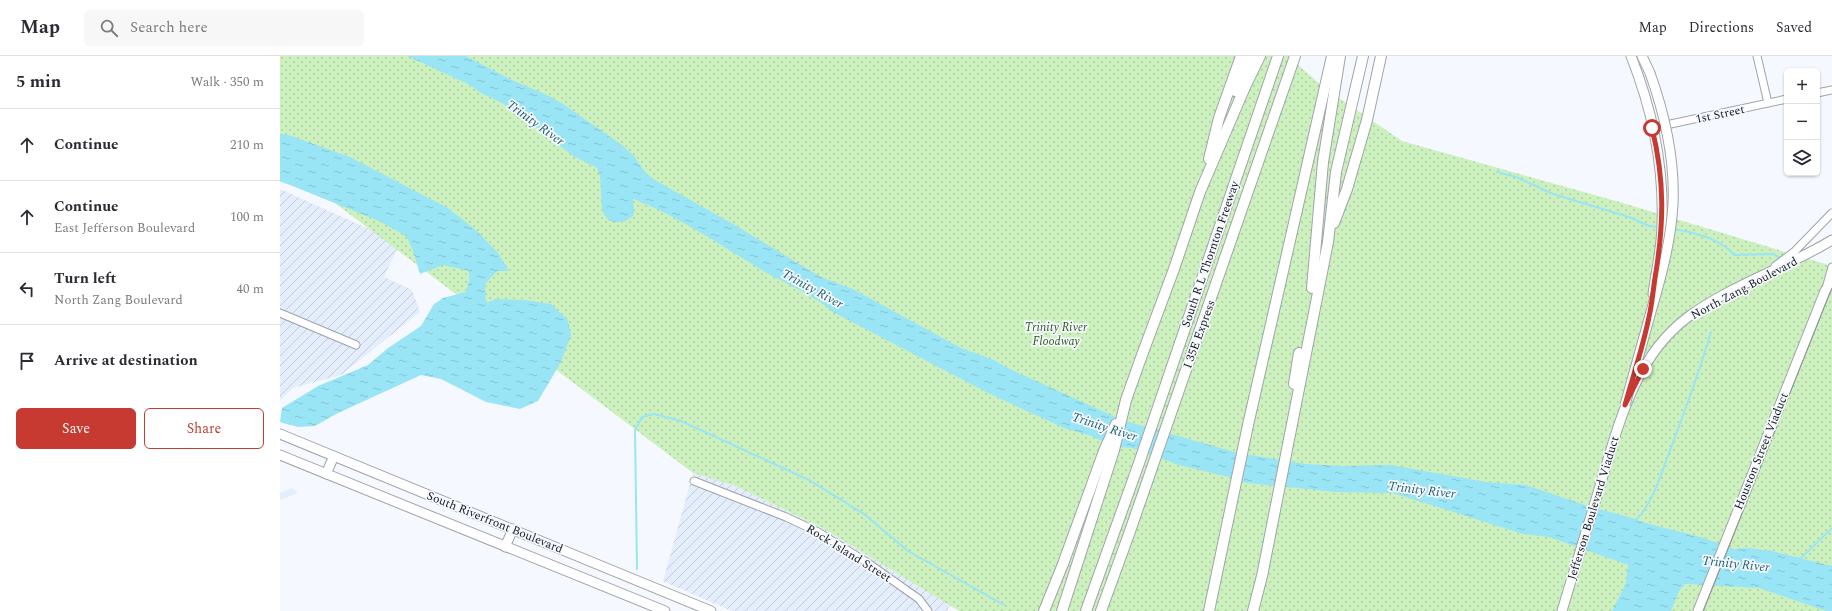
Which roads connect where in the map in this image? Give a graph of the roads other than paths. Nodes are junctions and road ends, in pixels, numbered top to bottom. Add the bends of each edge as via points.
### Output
1 (1241, 56) edge
2 (1251, 56) edge
3 (1260, 56) edge
4 (1278, 56) edge
5 (1295, 56) edge
6 (1332, 56) edge
7 (1340, 56) edge
8 (1381, 56) edge
9 (1631, 56) edge
10 (1642, 56) edge
11 (1758, 56) edge
12 (1362, 61) edge
13 (1832, 90) edge
14 (1820, 92) edge
15 (1784, 100) edge
16 (1768, 103) junction
17 (1652, 128) junction
18 (1212, 146) junction
19 (1200, 192) junction
20 (1832, 213) edge
21 (1832, 240) edge
22 (1328, 242) junction
23 (1832, 267) edge
24 (1754, 280) junction
25 (1832, 281) edge
26 (1825, 292) junction
27 (280, 313) edge
28 (1650, 317) junction
29 (356, 345) dead end
30 (1126, 400) junction
31 (1625, 405) junction
32 (1292, 421) junction
33 (280, 434) edge
34 (280, 455) edge
35 (334, 456) junction
36 (326, 474) junction
37 (694, 481) dead end
38 (1093, 513) junction
39 (513, 529) junction
40 (505, 547) junction
41 (1262, 576) junction
42 (688, 607) edge
43 (665, 611) edge
44 (711, 611) edge
45 (928, 611) edge
46 (1044, 611) edge
47 (1055, 611) edge
48 (1062, 611) edge
49 (1086, 611) edge
50 (1101, 611) edge
51 (1209, 611) edge
52 (1253, 611) edge
53 (1260, 611) edge
54 (1562, 611) edge
55 (1698, 611) edge

1 - 18 highway
2 - 18 highway
3 - 19 highway
4 - 49 highway, South R L Thornton Freeway
5 - 50 highway, I 35E Express
6 - 51 highway via 1248,425
7 - 32 highway via 1329,116 1314,275 1295,371
8 - 22 highway via 1367,120
9 - 17 main road via 1640,77
10 - 28 main road, bridge via 1650,73 1667,130 1673,180 1671,230
11 - 16 street
12 - 22 highway via 1335,179
13 - 14 street
15 - 16 street, 1st Street
16 - 17 street, 1st Street
17 - 28 main road, bridge via 1659,163 1662,224
18 - 19 highway
19 - 30 highway
20 - 24 street via 1795,251
21 - 24 main road, North Zang Boulevard
22 - 32 highway
23 - 26 street
24 - 31 main road, North Zang Boulevard, bridge via 1704,307 1671,332 1643,369
25 - 26 main road
26 - 55 main road, Houston Street Viaduct
27 - 29 street
28 - 31 main road, bridge
30 - 38 highway via 1114,450
30 - 46 highway via 1104,451
31 - 54 main road, Jefferson Boulevard Viaduct
32 - 41 highway
33 - 35 main road, South Riverfront Boulevard
34 - 36 main road, South Riverfront Boulevard
35 - 36 main road
35 - 39 main road, South Riverfront Boulevard
36 - 40 main road, South Riverfront Boulevard
37 - 45 street, Rock Island Street via 818,532 919,599
38 - 47 highway via 1075,553
38 - 48 highway
39 - 40 main road
39 - 42 main road, South Riverfront Boulevard
40 - 43 main road, South Riverfront Boulevard
41 - 52 highway
41 - 53 highway
42 - 44 main road, South Riverfront Boulevard

